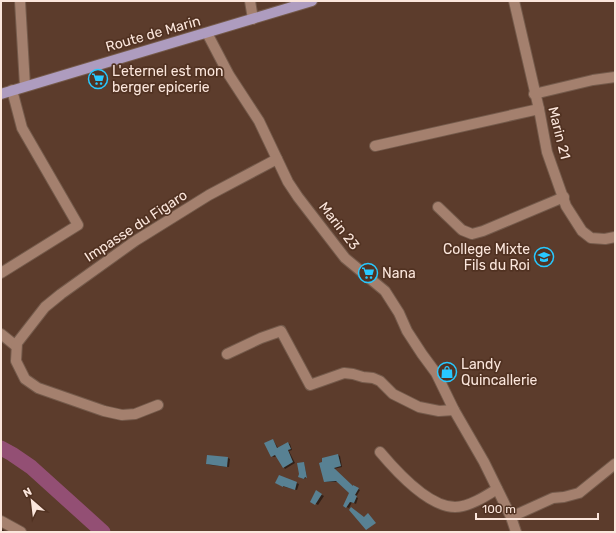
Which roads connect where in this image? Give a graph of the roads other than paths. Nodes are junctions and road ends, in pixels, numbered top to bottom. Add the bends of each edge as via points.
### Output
1 (20, 1) edge
2 (250, 1) edge
3 (312, 1) edge
4 (514, 1) edge
5 (253, 19) junction
6 (207, 33) junction
7 (615, 77) edge
8 (25, 86) junction
9 (12, 90) junction
10 (1, 94) edge
11 (534, 94) junction
12 (539, 109) junction
13 (375, 146) dead end
14 (277, 159) junction
15 (564, 197) junction
16 (438, 207) dead end
17 (615, 237) edge
18 (1, 273) edge
19 (1, 334) edge
20 (16, 346) junction
21 (227, 354) dead end
22 (158, 405) dead end
23 (454, 410) junction
24 (380, 452) dead end
25 (615, 464) edge
26 (497, 489) junction
27 (511, 517) junction
28 (1, 521) edge
29 (21, 532) edge
30 (516, 532) edge

1 - 8 street
2 - 5 street
3 - 5 main road, Route de Marin
4 - 11 street, Marin 21
5 - 6 main road, Route de Marin
6 - 8 main road, Route de Marin
6 - 14 street, Marin 23 via 259,122
7 - 11 street
8 - 9 main road, Route de Marin
9 - 10 main road, Route de Marin
9 - 18 street via 22,128 78,225
11 - 12 street, Marin 21
12 - 13 street
12 - 15 street, Marin 21 via 547,152
14 - 20 street, Impasse du Figaro via 135,241 61,294 45,308
14 - 23 street, Marin 23 via 288,182 330,240 345,258 385,291 436,373
15 - 16 street via 472,234 462,230
15 - 17 street, Marin 21 via 566,206 582,231 591,238
19 - 20 street
20 - 22 street via 16,361 25,379 44,391 122,416
21 - 23 street via 281,331 310,385 344,373 353,374 380,381 393,394 419,407 439,411
23 - 26 street, Marin 23
24 - 26 street via 419,491 437,503 455,507 473,502
25 - 27 street via 579,494 553,498
26 - 27 street, Marin 23
27 - 30 street, Marin 23
28 - 29 street

